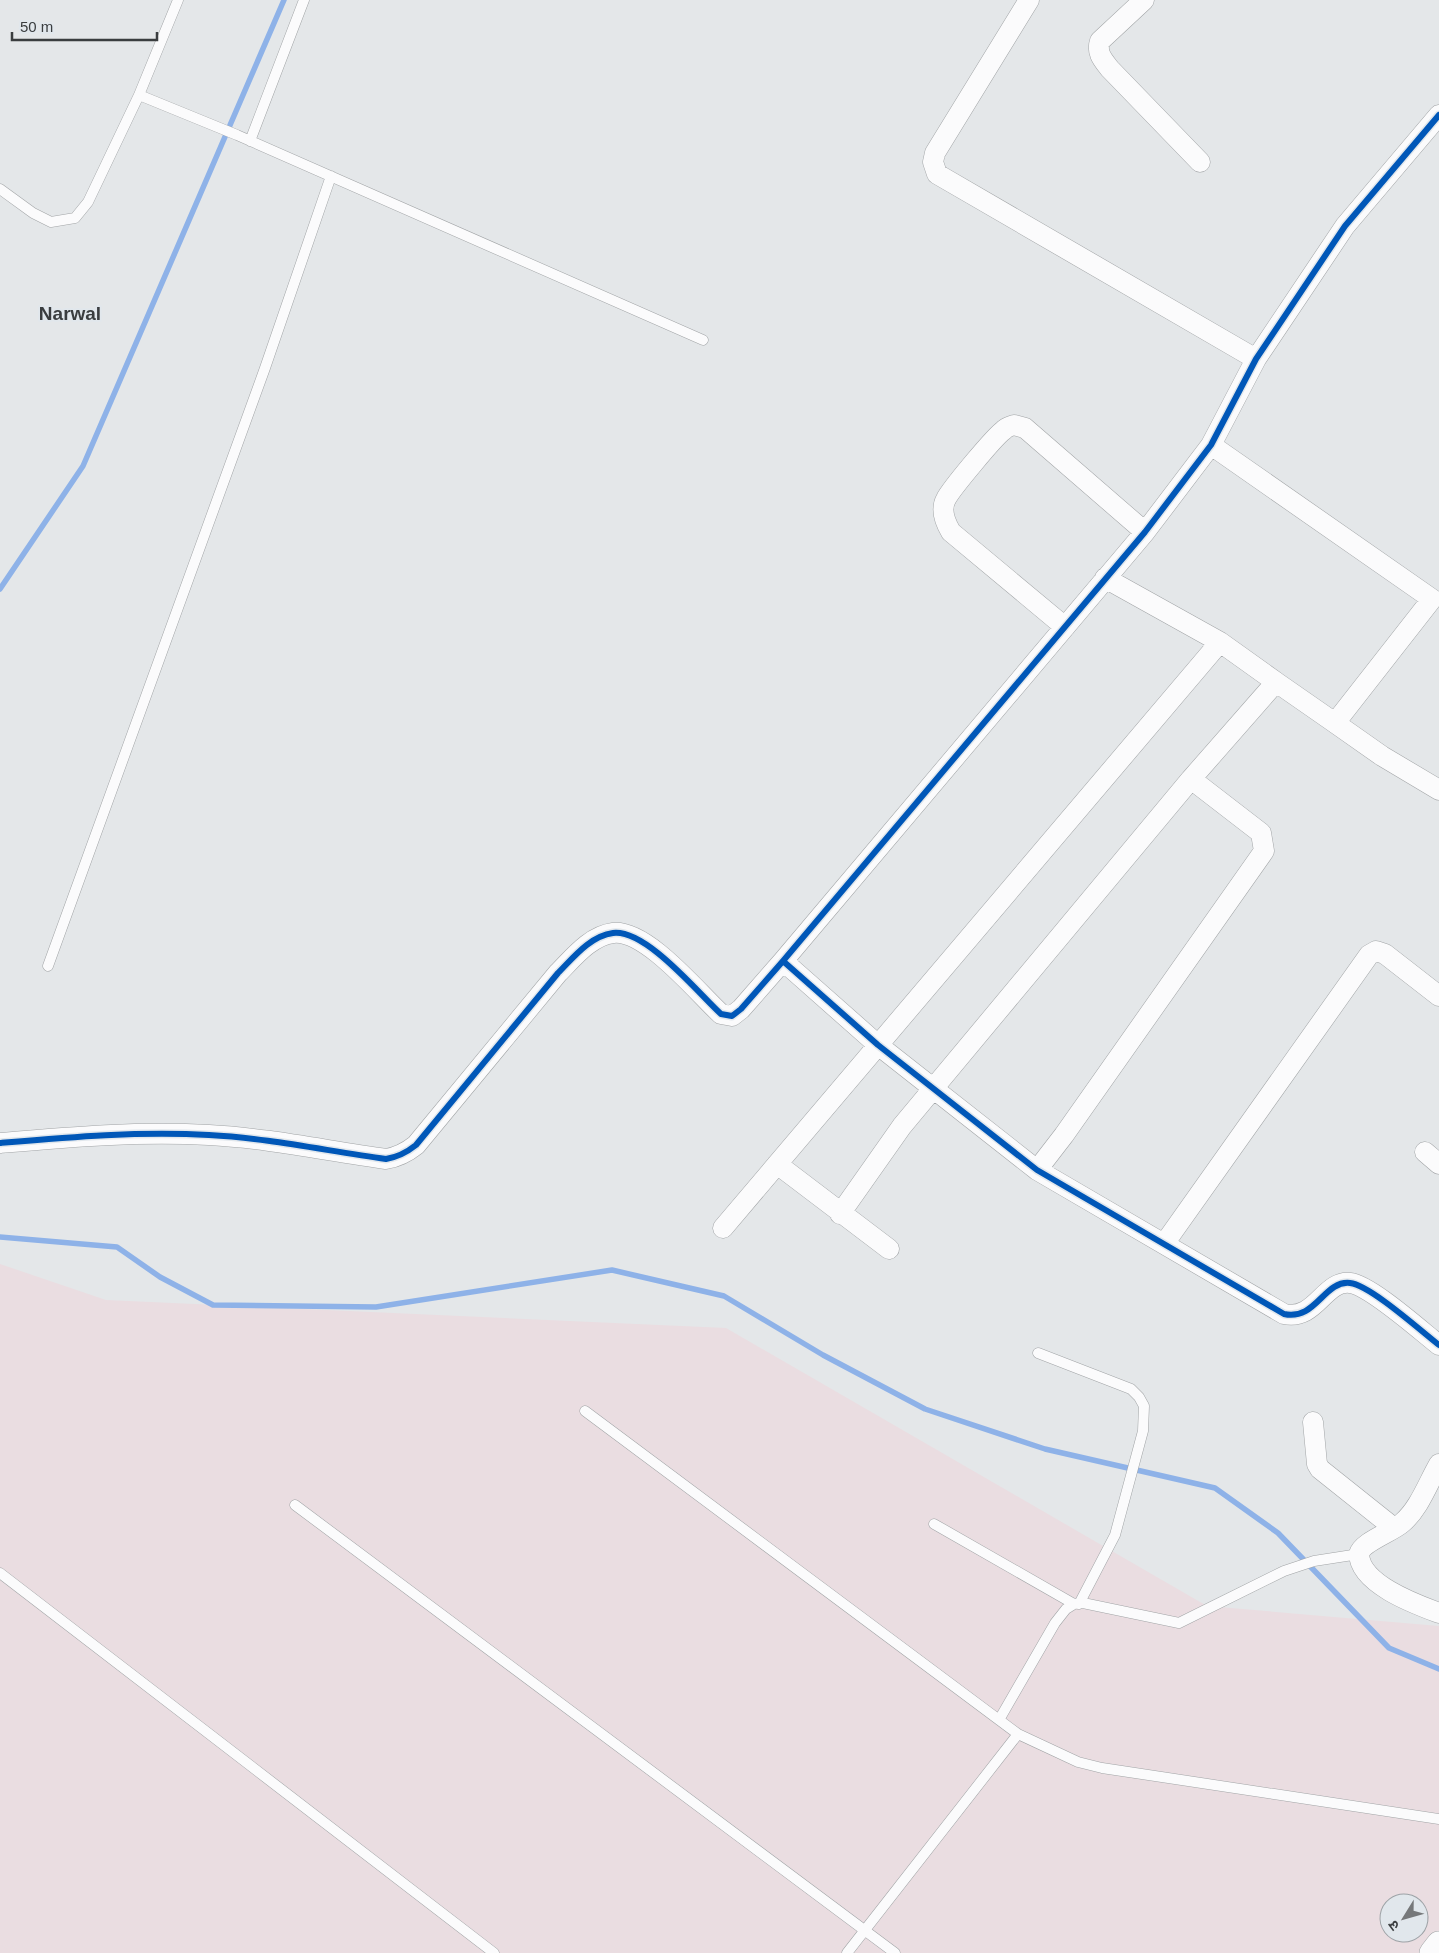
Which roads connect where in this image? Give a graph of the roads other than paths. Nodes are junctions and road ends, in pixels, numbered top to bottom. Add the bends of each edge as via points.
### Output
1 (178, 0) edge
2 (304, 0) edge
3 (1029, 0) edge
4 (1144, 0) edge
5 (139, 95) junction
6 (1439, 114) edge
7 (250, 140) junction
8 (1200, 162) dead end
9 (331, 176) junction
10 (0, 189) edge
11 (703, 340) dead end
12 (1256, 359) junction
13 (1211, 445) junction
14 (1145, 532) junction
15 (1105, 578) junction
16 (1435, 594) edge
17 (1064, 626) junction
18 (1220, 642) junction
19 (1276, 682) junction
20 (1335, 723) junction
21 (1191, 779) junction
22 (1439, 790) edge
23 (782, 961) junction
24 (48, 966) dead end
25 (1439, 996) edge
26 (878, 1045) junction
27 (933, 1089) junction
28 (0, 1142) edge
29 (777, 1164) junction
30 (1037, 1170) junction
31 (840, 1214) junction
32 (723, 1228) dead end
33 (1164, 1244) junction
34 (889, 1249) dead end
35 (1439, 1345) edge
36 (1038, 1353) dead end
37 (585, 1411) dead end
38 (1313, 1422) dead end
39 (1439, 1464) edge
40 (296, 1505) dead end
41 (934, 1524) dead end
42 (1394, 1528) junction
43 (1359, 1554) junction
44 (0, 1572) edge
45 (1076, 1604) junction
46 (1439, 1613) edge
47 (998, 1720) junction
48 (1018, 1734) junction
49 (1439, 1819) edge
50 (865, 1931) junction
51 (1439, 1944) edge
52 (494, 1953) edge
53 (847, 1953) edge
54 (894, 1953) edge
55 (1432, 1953) edge

1 - 5 lane
2 - 7 lane
3 - 12 street via 934,152 937,174
4 - 8 street via 1100,41 1100,56
5 - 7 lane
5 - 10 lane via 88,202 75,218 51,222
6 - 12 street via 1345,226
7 - 9 lane
9 - 11 lane
9 - 24 lane via 265,368
12 - 13 street
13 - 14 street
13 - 16 street
14 - 15 street
14 - 17 street via 1025,428 1014,424 995,439 946,499 943,512 946,523 951,532
15 - 17 street
15 - 18 street
16 - 20 street
17 - 23 street
18 - 19 street
18 - 26 street
19 - 20 street
19 - 21 street
20 - 22 street
21 - 27 street
21 - 30 street via 1261,834 1264,851 1070,1128
23 - 26 street
23 - 28 street via 732,1016 722,1014 646,944 614,933 597,938 558,973 416,1145 396,1157 210,1135 139,1133
25 - 33 street via 1385,954 1376,951 1369,955
26 - 27 street
26 - 29 street
27 - 30 street
27 - 31 street via 902,1126
29 - 31 street
29 - 32 street
30 - 33 street
31 - 34 street
33 - 35 street via 1294,1317 1305,1313 1333,1289 1352,1283 1366,1289
36 - 45 lane via 1131,1389 1144,1406 1143,1432 1115,1535
37 - 47 lane
38 - 42 street via 1320,1469
39 - 42 street via 1410,1516
40 - 50 lane
41 - 45 lane
42 - 43 street
43 - 45 lane via 1314,1561 1294,1568 1179,1624
43 - 46 street via 1362,1566 1375,1582
44 - 52 lane
45 - 47 lane via 1066,1609 1055,1623
47 - 48 lane
48 - 49 lane via 1078,1762 1102,1768
48 - 50 lane
50 - 53 lane
50 - 54 lane
51 - 55 street

